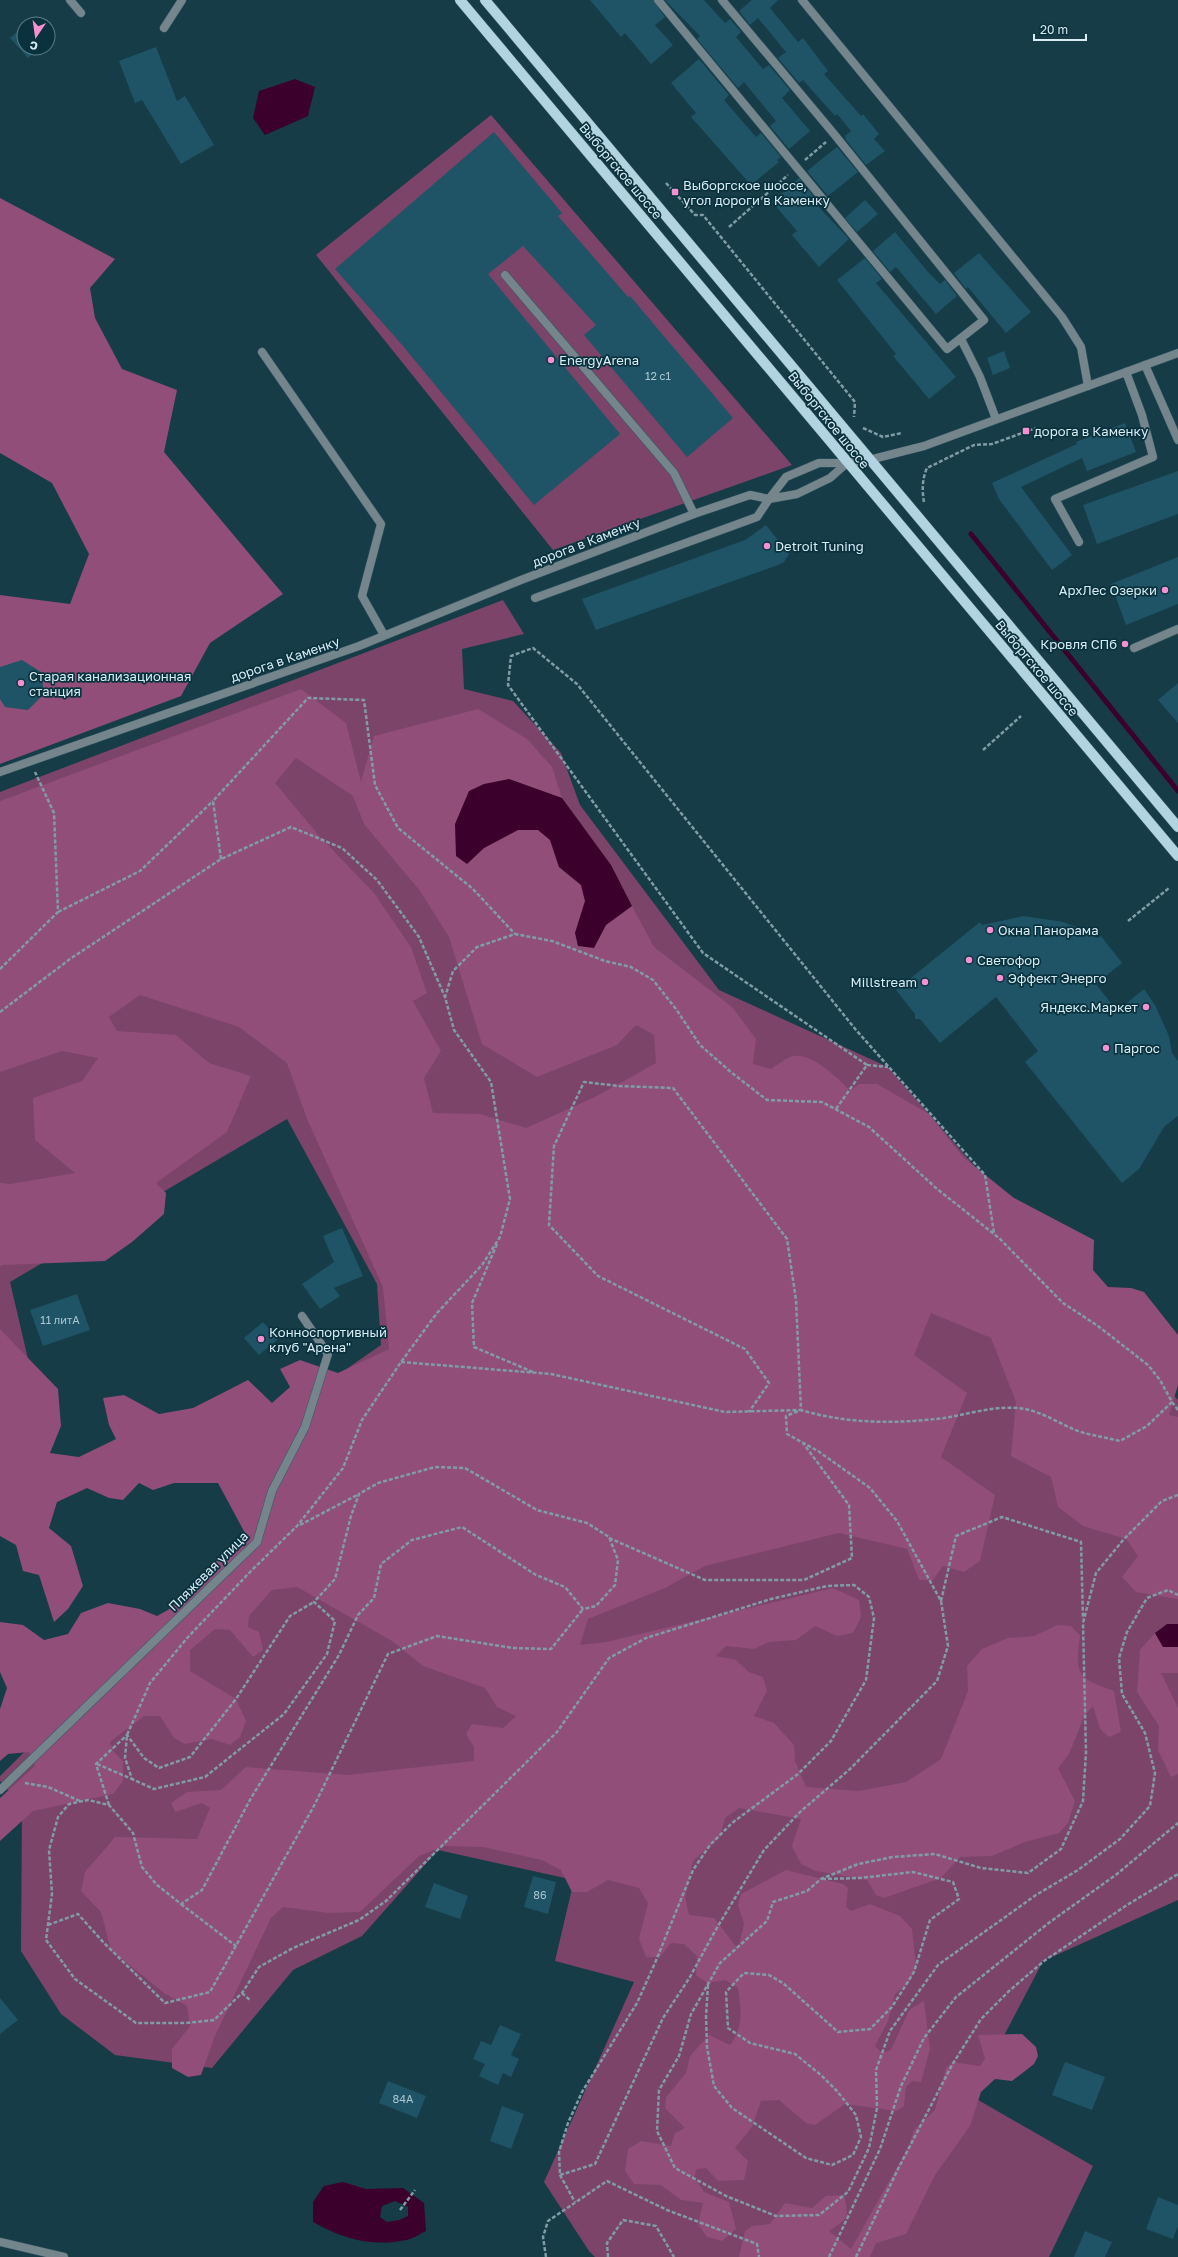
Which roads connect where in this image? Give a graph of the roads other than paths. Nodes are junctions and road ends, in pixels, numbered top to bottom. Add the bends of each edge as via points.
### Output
1 (70, 0) edge
2 (182, 0) edge
3 (460, 0) edge
4 (485, 0) edge
5 (658, 0) edge
6 (722, 0) edge
7 (802, 0) edge
8 (81, 13) dead end
9 (164, 28) dead end
10 (506, 275) dead end
11 (961, 339) junction
12 (262, 352) dead end
13 (1178, 353) edge
14 (1145, 365) junction
15 (1126, 372) junction
16 (1088, 386) junction
17 (996, 419) junction
18 (1178, 440) edge
19 (869, 460) junction
20 (847, 463) junction
21 (769, 499) junction
22 (694, 514) junction
23 (1079, 542) dead end
24 (535, 598) dead end
25 (1178, 629) edge
26 (384, 635) junction
27 (1134, 648) dead end
28 (0, 772) edge
29 (1178, 828) edge
30 (1178, 856) edge
31 (302, 1316) dead end
32 (0, 1790) edge
33 (0, 2242) edge
34 (64, 2257) edge

1 - 8 street
2 - 9 street
3 - 20 main road, Выборгское шоссе
4 - 19 main road, Выборгское шоссе
5 - 11 street via 947,349
6 - 11 street via 984,320
7 - 16 street via 1062,317 1081,347
10 - 22 street via 674,473
11 - 17 street via 980,377
12 - 26 street via 381,524 362,596
13 - 14 street
14 - 15 street
14 - 18 street
15 - 16 street
15 - 23 street via 1142,415 1153,457 1055,499
16 - 17 street
17 - 19 street via 924,446
19 - 20 street
19 - 29 main road, Выборгское шоссе
20 - 21 street via 830,478 797,494
20 - 21 street via 818,463 786,477
20 - 30 main road, Выборгское шоссе
21 - 22 street, дорога в Каменку via 750,495
21 - 24 street via 757,517
22 - 26 street, дорога в Каменку
25 - 27 street
26 - 28 street, дорога в Каменку
31 - 32 street, Пляжевая улица via 328,1354 305,1427 272,1491 257,1542
33 - 34 street

